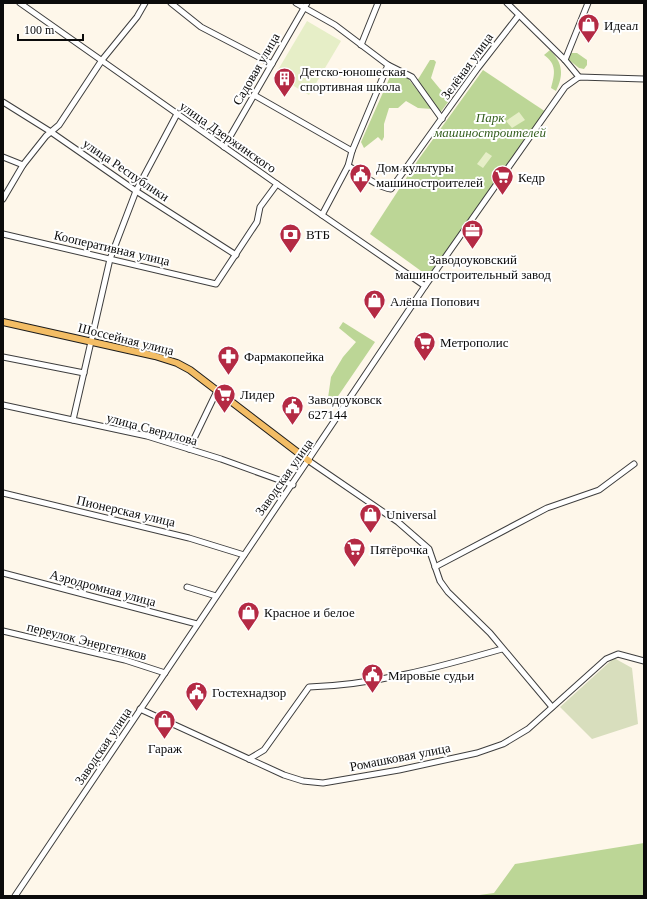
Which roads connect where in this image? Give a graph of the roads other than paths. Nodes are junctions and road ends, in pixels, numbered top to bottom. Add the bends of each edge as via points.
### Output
1 (20, 3) edge
2 (145, 3) edge
3 (171, 3) edge
4 (296, 3) edge
5 (378, 3) edge
6 (507, 3) edge
7 (588, 3) edge
8 (306, 6) edge
9 (519, 15) junction
10 (361, 45) junction
11 (102, 60) junction
12 (564, 60) junction
13 (272, 64) junction
14 (388, 65) junction
15 (579, 78) junction
16 (644, 80) edge
17 (254, 95) junction
18 (3, 102) edge
19 (176, 114) junction
20 (442, 119) junction
21 (51, 132) junction
22 (224, 147) junction
23 (352, 151) junction
24 (3, 157) edge
25 (23, 165) junction
26 (348, 166) junction
27 (277, 184) junction
28 (136, 191) junction
29 (3, 199) edge
30 (322, 215) junction
31 (3, 234) edge
32 (236, 255) junction
33 (110, 259) junction
34 (425, 286) junction
35 (3, 322) edge
36 (90, 341) junction
37 (3, 357) edge
38 (84, 373) junction
39 (217, 391) junction
40 (3, 405) edge
41 (73, 420) junction
42 (190, 449) junction
43 (309, 461) junction
44 (634, 464) dead end
45 (293, 485) junction
46 (3, 493) edge
47 (244, 555) junction
48 (435, 567) junction
49 (3, 573) edge
50 (187, 587) dead end
51 (216, 596) junction
52 (197, 624) junction
53 (3, 631) edge
54 (502, 649) junction
55 (644, 661) edge
56 (164, 673) junction
57 (552, 707) junction
58 (140, 709) junction
59 (249, 759) junction
60 (15, 896) edge

1 - 11 street, улица Дзержинского
2 - 11 street via 137,17
3 - 13 street via 200,27
4 - 8 street
5 - 10 street
6 - 9 street
7 - 12 street
8 - 10 street
8 - 13 street, Садовая улица
9 - 12 street
9 - 20 street, Зелёная улица
10 - 14 street
11 - 19 street, улица Дзержинского
11 - 21 street via 59,125
12 - 15 street
13 - 17 street, Садовая улица
14 - 20 street via 412,77
14 - 23 street
15 - 16 street
15 - 34 street, Заводская улица via 565,87
17 - 22 street, Садовая улица
17 - 23 street
18 - 21 street, улица Республики
19 - 22 street, улица Дзержинского
19 - 28 street
20 - 26 street, Зелёная улица via 391,189 383,188 362,172
21 - 25 street
21 - 28 street, улица Республики
22 - 27 street, улица Дзержинского
23 - 26 street
24 - 25 street
25 - 29 street
26 - 30 street
27 - 30 street, улица Дзержинского
27 - 32 street via 260,207 257,222
28 - 32 street, улица Республики
28 - 33 street
30 - 34 street, улица Дзержинского
31 - 33 street, Кооперативная улица
32 - 33 street, Кооперативная улица via 216,284
33 - 36 street
34 - 43 street, Заводская улица
35 - 36 main road, Шоссейная улица
36 - 38 street
36 - 39 main road, Шоссейная улица via 177,363
37 - 38 street
38 - 41 street
39 - 42 street
39 - 43 main road, Шоссейная улица
40 - 41 street, улица Свердлова
41 - 42 street, улица Свердлова via 147,436
42 - 45 street, улица Свердлова
43 - 45 street, Заводская улица
43 - 48 street via 415,535 429,549
44 - 48 street via 599,490 547,508
45 - 47 street, Заводская улица
46 - 47 street, Пионерская улица via 189,538
47 - 51 street, Заводская улица
48 - 54 street via 448,592 490,633
49 - 52 street, Аэродромная улица
50 - 51 street
51 - 52 street, Заводская улица
52 - 56 street, Заводская улица
53 - 56 street, переулок Энергетиков via 125,660
54 - 57 street
54 - 59 street via 380,680 341,686 309,687 264,750
55 - 57 street, Ромашковая улица via 618,654 606,659
56 - 58 street, Заводская улица
57 - 59 street, Ромашковая улица via 528,730 503,744 477,753 399,770 323,783 303,781
58 - 59 street, Ромашковая улица
58 - 60 street, Заводская улица

